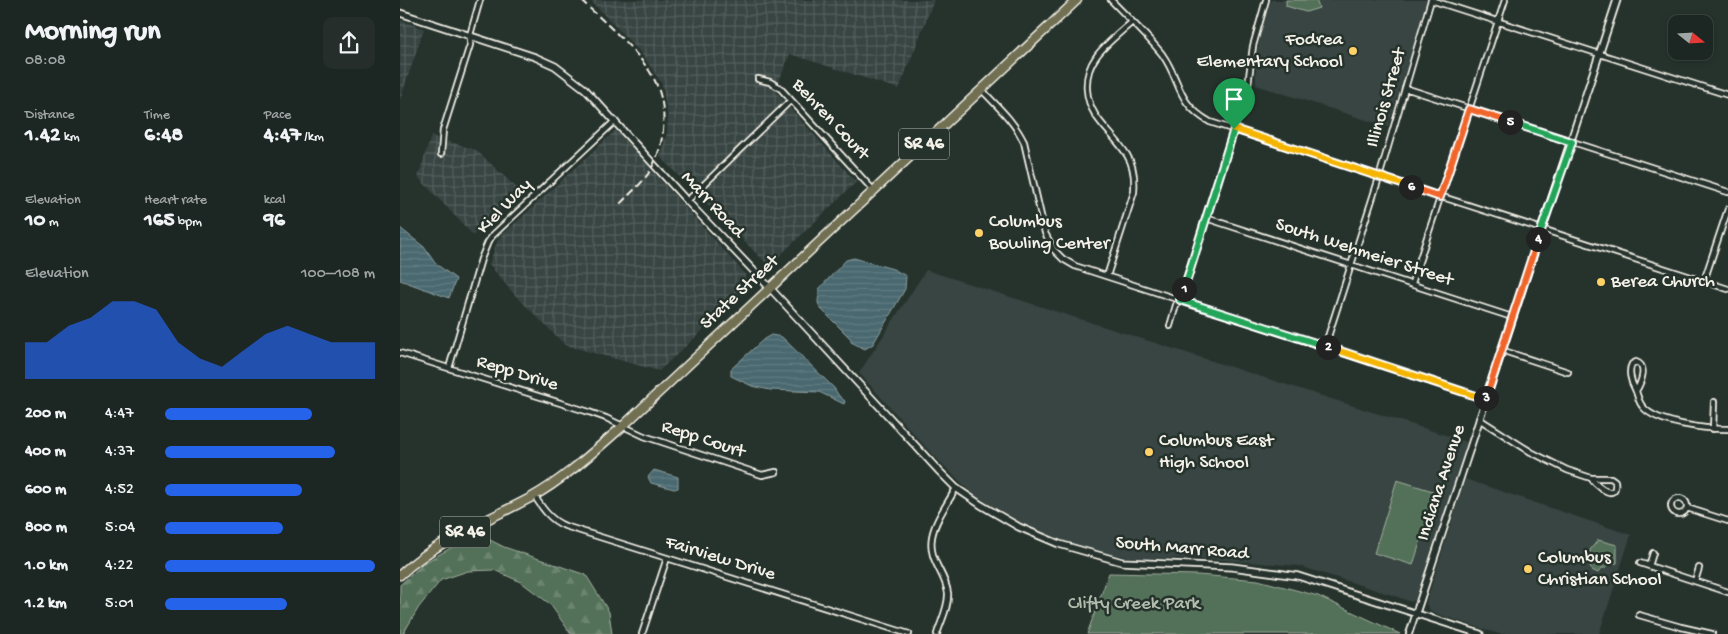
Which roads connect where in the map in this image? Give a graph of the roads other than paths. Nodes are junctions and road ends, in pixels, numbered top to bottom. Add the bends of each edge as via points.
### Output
1 (480, 0) edge
2 (1077, 0) edge
3 (1111, 0) edge
4 (1266, 0) edge
5 (1432, 0) edge
6 (1504, 0) edge
7 (1617, 0) edge
8 (400, 13) edge
9 (1498, 21) junction
10 (1132, 22) junction
11 (470, 36) junction
12 (1599, 53) junction
13 (758, 79) dead end
14 (1405, 88) junction
15 (982, 90) junction
16 (1728, 95) edge
17 (791, 100) junction
18 (1469, 109) junction
19 (615, 121) junction
20 (1234, 129) junction
21 (1572, 142) junction
22 (441, 154) dead end
23 (1379, 177) junction
24 (874, 191) junction
25 (1728, 192) edge
26 (1440, 197) junction
27 (687, 201) junction
28 (1728, 209) edge
29 (1206, 218) junction
30 (1542, 229) junction
31 (1351, 264) junction
32 (1107, 276) junction
33 (1704, 281) junction
34 (1412, 284) junction
35 (770, 288) junction
36 (1728, 289) edge
37 (1180, 300) junction
38 (1512, 317) junction
39 (1170, 326) dead end
40 (1325, 346) junction
41 (1501, 350) junction
42 (400, 353) edge
43 (449, 368) junction
44 (1568, 372) dead end
45 (1636, 391) junction
46 (1485, 399) junction
47 (1714, 402) dead end
48 (1479, 419) junction
49 (623, 426) junction
50 (1713, 428) junction
51 (1728, 429) edge
52 (776, 472) dead end
53 (1591, 478) junction
54 (956, 488) junction
55 (534, 496) junction
56 (1687, 508) dead end
57 (1728, 521) edge
58 (1653, 553) dead end
59 (667, 558) junction
60 (1640, 563) dead end
61 (1648, 566) junction
62 (1700, 568) dead end
63 (400, 575) edge
64 (1695, 580) junction
65 (1728, 592) edge
66 (1416, 613) junction
67 (1639, 615) dead end
68 (642, 634) edge
69 (909, 634) edge
70 (937, 634) edge
71 (1409, 634) edge
72 (1480, 634) edge
73 (1712, 634) edge

1 - 11 street
2 - 15 highway, State Street / SR 46
3 - 10 street
4 - 20 street via 1253,46 1248,85
5 - 9 street
5 - 14 street, Illinois Street
6 - 9 street
7 - 12 street, Indiana Avenue
8 - 11 street, Marr Road
9 - 12 street
9 - 18 street
10 - 20 street via 1162,54 1184,100 1197,114 1210,122
10 - 32 street via 1096,56 1086,83 1090,108 1127,154 1135,180
11 - 19 street, Marr Road via 555,66 585,89
11 - 22 street via 444,130
12 - 16 street
12 - 21 street, Indiana Avenue
13 - 17 street, Behren Court via 780,88
14 - 18 street
14 - 23 street, Illinois Street
15 - 24 highway, State Street / SR 46
15 - 32 street via 1013,123 1024,142 1045,233 1054,250 1075,266
17 - 24 street, Behren Court
17 - 27 street
18 - 21 street
18 - 26 street
19 - 27 street, Marr Road
19 - 43 street, Kiel Way via 488,242
20 - 23 street
20 - 29 street
21 - 25 street
21 - 30 street, Indiana Avenue
23 - 26 street
23 - 31 street, Illinois Street
24 - 35 highway, State Street / SR 46
26 - 30 street
26 - 34 street
27 - 35 street, Marr Road
28 - 33 street
29 - 31 street, South Wehmeier Street
29 - 37 street
30 - 33 street
30 - 38 street, Indiana Avenue
31 - 34 street, South Wehmeier Street
31 - 40 street, Illinois Street
32 - 37 street
33 - 36 street
34 - 38 street, South Wehmeier Street
35 - 49 highway, State Street / SR 46
35 - 54 street, Marr Road
37 - 39 street
37 - 40 street
38 - 41 street, Indiana Avenue
40 - 46 street
41 - 44 street
41 - 46 street, Indiana Avenue
42 - 43 street, Repp Drive
43 - 49 street, Repp Drive via 586,411
45 - 45 street via 1632,386 1630,368 1636,362 1642,366 1643,374
45 - 50 street via 1640,404 1655,416
46 - 48 street, Indiana Avenue
47 - 50 street
48 - 53 street via 1531,452 1566,470
48 - 66 street, Indiana Avenue
49 - 52 street, Repp Court via 762,475
49 - 55 highway, State Street / SR 46 via 577,467
50 - 51 street
53 - 53 street via 1611,478 1616,487 1608,492 1602,490
54 - 66 street, South Marr Road via 1019,527 1059,544 1122,562 1232,567 1298,576
54 - 70 street via 932,538 934,562 948,591
55 - 59 street, Fairview Drive via 546,514 558,524
55 - 63 highway, State Street / SR 46 via 436,547
56 - 57 street
58 - 61 street
59 - 68 street
59 - 69 street, Fairview Drive
60 - 61 street
61 - 64 street
62 - 64 street
64 - 65 street
66 - 71 street, Indiana Avenue
66 - 72 street, South Marr Road
67 - 73 street

